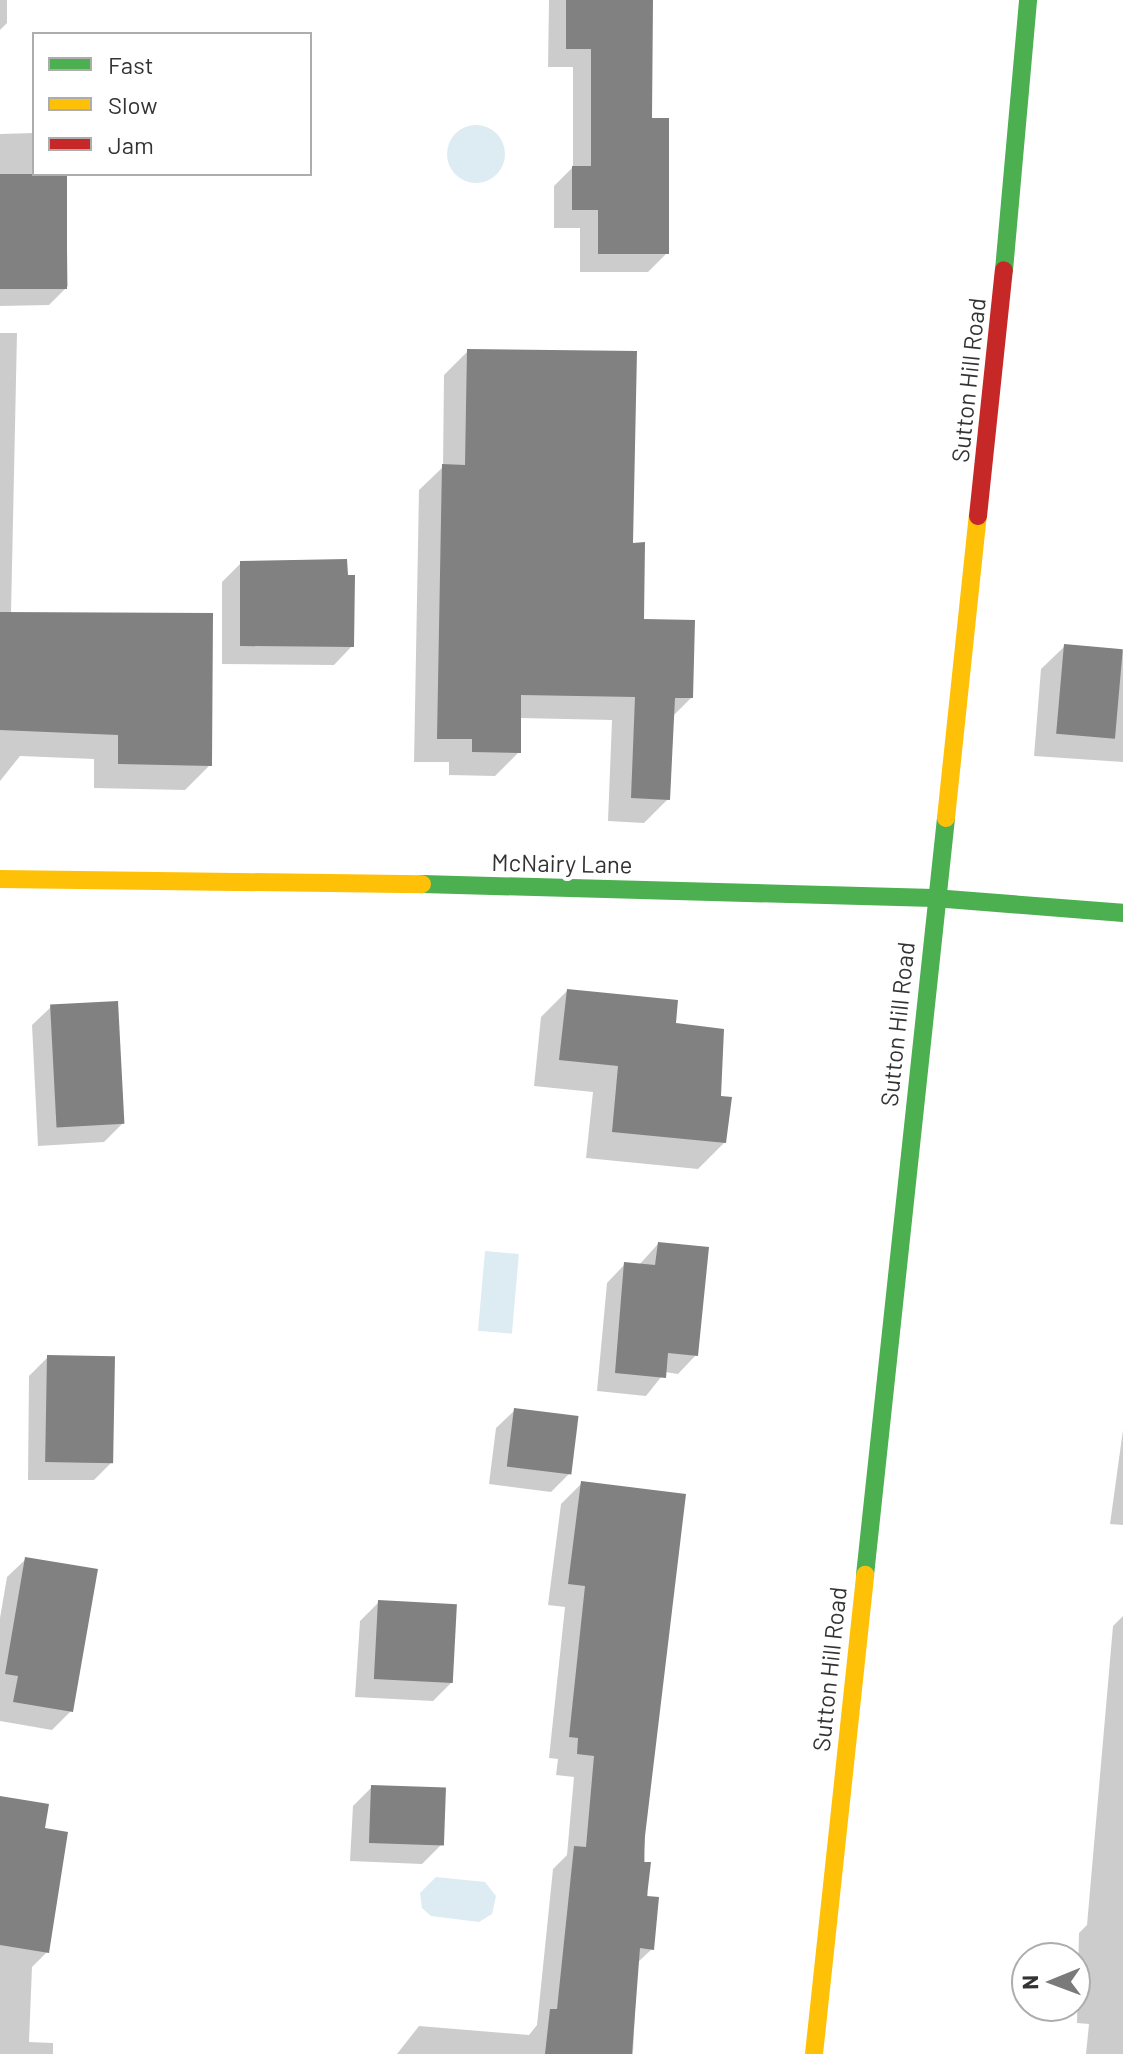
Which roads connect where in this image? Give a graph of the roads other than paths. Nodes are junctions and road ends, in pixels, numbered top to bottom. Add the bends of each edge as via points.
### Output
1 (1028, 0) edge
2 (0, 879) edge
3 (934, 898) junction
4 (1123, 913) edge
5 (814, 2054) edge

1 - 3 street, Sutton Hill Road via 999,321
2 - 3 street, McNairy Lane via 622,887
3 - 4 street, McNairy Lane
3 - 5 street, Sutton Hill Road

